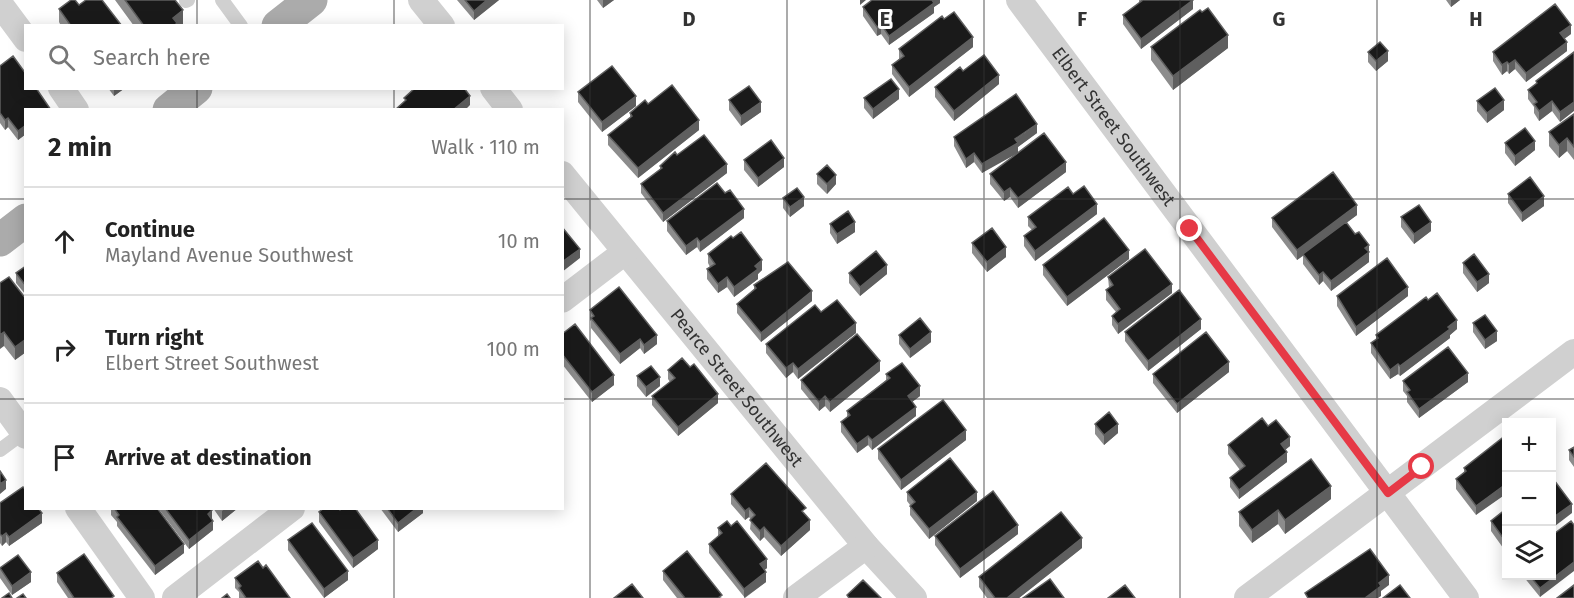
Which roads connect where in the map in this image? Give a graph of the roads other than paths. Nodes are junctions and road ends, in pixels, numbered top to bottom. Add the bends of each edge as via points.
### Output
1 (222, 0) edge
2 (311, 0) edge
3 (421, 0) edge
4 (1019, 0) edge
5 (0, 4) edge
6 (240, 24) edge
7 (281, 24) edge
8 (440, 24) edge
9 (24, 36) edge
10 (62, 90) edge
11 (194, 90) edge
12 (495, 90) edge
13 (75, 108) edge
14 (171, 108) edge
15 (508, 108) edge
16 (564, 176) edge
17 (24, 222) edge
18 (0, 240) edge
19 (625, 252) junction
20 (564, 298) edge
21 (1574, 352) edge
22 (0, 400) edge
23 (24, 434) edge
24 (0, 450) edge
25 (1388, 493) junction
26 (79, 510) edge
27 (289, 510) edge
28 (866, 546) junction
29 (142, 598) edge
30 (175, 598) edge
31 (796, 598) edge
32 (914, 598) edge
33 (1247, 598) edge
34 (1466, 598) edge

1 - 6 lane
2 - 7 main road
3 - 8 street
4 - 25 street, Elbert Street Southwest
5 - 9 street
10 - 13 street
11 - 14 main road
12 - 15 street
16 - 19 street, Pearce Street Southwest
17 - 18 main road
19 - 20 street
19 - 28 street, Pearce Street Southwest
21 - 25 street
22 - 23 street
23 - 24 lane
25 - 33 street
25 - 34 street, Elbert Street Southwest
26 - 29 street
27 - 30 street
28 - 31 street
28 - 32 street, Pearce Street Southwest

